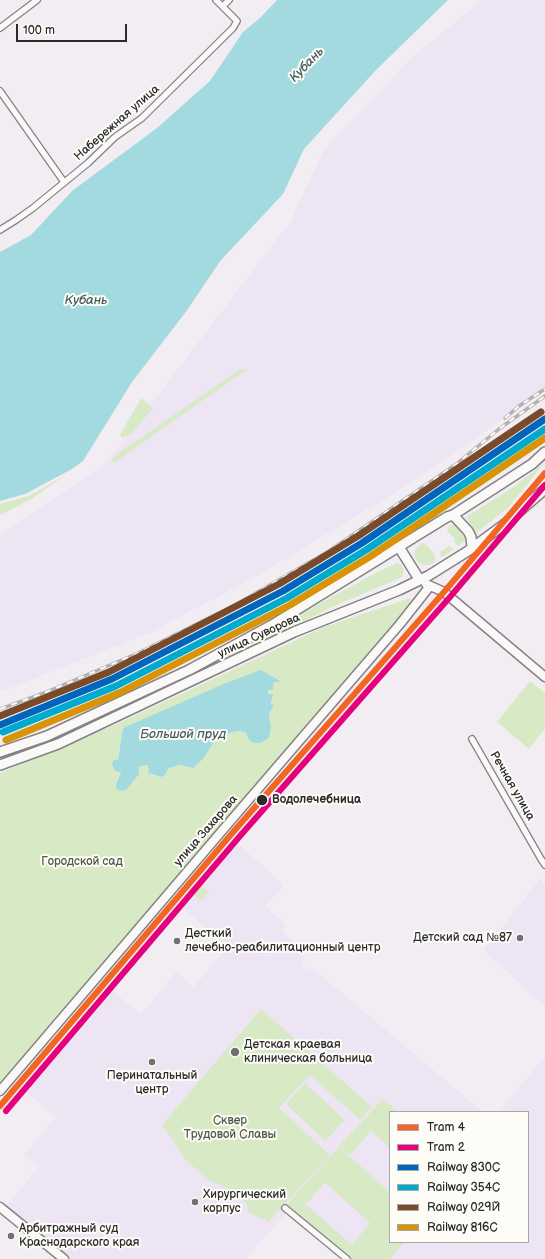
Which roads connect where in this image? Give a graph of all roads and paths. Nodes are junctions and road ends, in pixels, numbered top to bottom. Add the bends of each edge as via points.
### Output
1 (37, 0) edge
2 (216, 0) edge
3 (229, 0) edge
4 (223, 6) junction
5 (0, 28) edge
6 (0, 91) edge
7 (64, 182) junction
8 (0, 230) edge
9 (545, 452) edge
10 (545, 489) edge
11 (453, 515) junction
12 (399, 547) junction
13 (472, 547) junction
14 (419, 579) junction
15 (430, 586) junction
16 (545, 677) edge
17 (472, 739) dead end
18 (0, 752) edge
19 (0, 765) edge
20 (545, 865) edge
21 (0, 1091) edge
22 (0, 1207) edge
23 (285, 1208) dead end
24 (64, 1259) edge
25 (347, 1259) edge

1 - 5 street
2 - 4 street
3 - 4 street
4 - 7 street, Набережная улица via 237,21 233,28 142,118 115,137
6 - 7 street
7 - 8 street, Набережная улица
9 - 11 main road via 532,464
10 - 13 main road via 506,523
11 - 12 main road
11 - 13 main road via 468,531
12 - 14 main road
12 - 18 main road, улица Суворова via 272,625 189,670 47,736
13 - 14 main road via 440,569
14 - 15 street
14 - 19 main road, улица Суворова via 399,590 294,632 58,744
15 - 16 street via 444,592
15 - 21 street, улица Захарова
17 - 20 street, Речная улица
22 - 24 street
23 - 25 street

